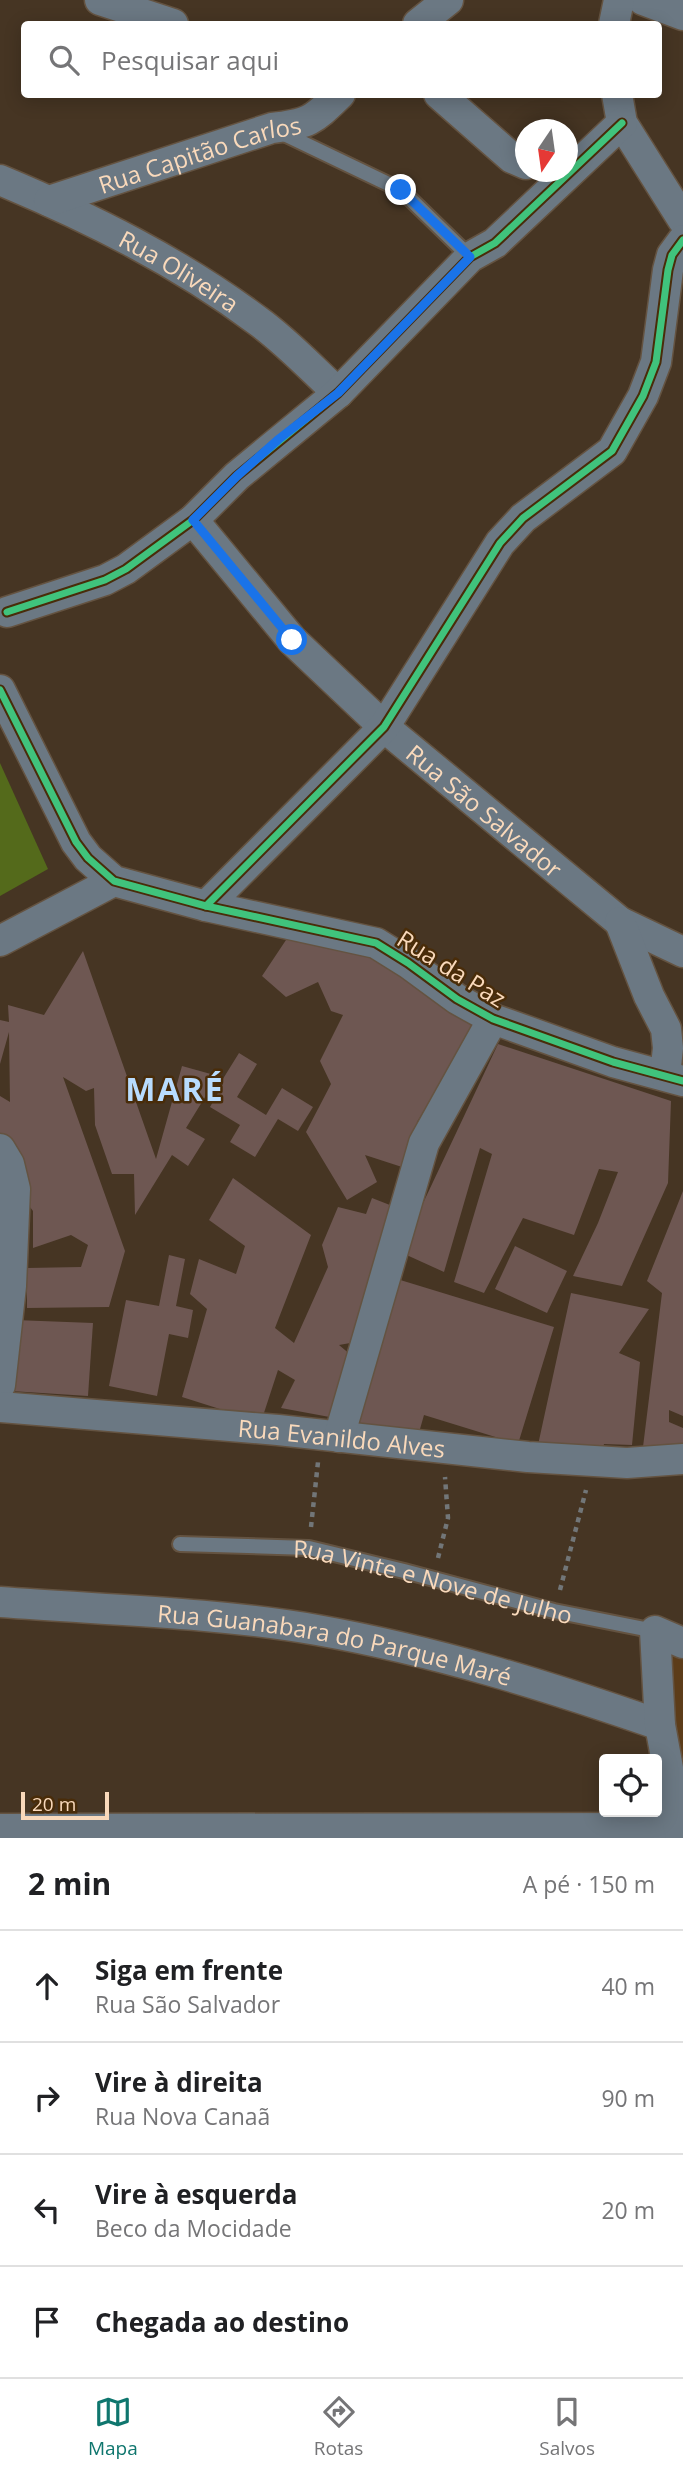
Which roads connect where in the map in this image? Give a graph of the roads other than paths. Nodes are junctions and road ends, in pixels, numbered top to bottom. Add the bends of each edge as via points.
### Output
1 (100, 0) edge
2 (448, 0) edge
3 (619, 0) edge
4 (643, 0) edge
5 (683, 15) edge
6 (164, 21) edge
7 (422, 21) edge
8 (615, 21) edge
9 (336, 98) edge
10 (444, 98) edge
11 (620, 109) edge
12 (272, 128) junction
13 (578, 150) edge
14 (515, 159) edge
15 (0, 180) edge
16 (547, 182) edge
17 (50, 201) junction
18 (683, 220) edge
19 (683, 240) edge
20 (470, 257) junction
21 (338, 393) junction
22 (193, 520) junction
23 (2, 612) edge
24 (0, 690) edge
25 (384, 727) junction
26 (114, 881) junction
27 (206, 906) junction
28 (620, 922) junction
29 (0, 941) edge
30 (683, 952) edge
31 (493, 1018) junction
32 (674, 1078) edge
33 (0, 1149) edge
34 (5, 1285) edge
35 (0, 1385) edge
36 (0, 1406) edge
37 (330, 1436) junction
38 (683, 1459) edge
39 (180, 1544) dead end
40 (0, 1602) edge
41 (655, 1631) junction
42 (683, 1643) edge
43 (660, 1725) junction
44 (0, 1829) edge
45 (525, 1833) edge
46 (600, 1833) edge
47 (681, 1833) edge

1 - 6 street
2 - 7 street
3 - 8 street
4 - 5 street
9 - 12 street, Rua Capitão Carlos via 302,125
10 - 14 street
11 - 13 street
11 - 18 street
12 - 17 street, Rua Capitão Carlos
12 - 20 lane via 401,190
15 - 17 street, Rua Oliveira
16 - 20 street via 495,243
17 - 21 street, Rua Oliveira via 179,268 260,322
19 - 25 street via 668,270 656,362 612,451 523,519 500,543
20 - 21 street
21 - 22 street via 279,439
22 - 23 street via 105,580
22 - 25 street, Rua São Salvador via 292,640
24 - 26 street via 76,842
25 - 27 street
25 - 28 street, Rua São Salvador
26 - 27 street, Rua da Paz
26 - 29 street
27 - 31 street, Rua da Paz via 376,943
28 - 30 street, Rua São Salvador
28 - 32 street via 666,1030
31 - 32 street, Rua da Paz via 613,1062
31 - 37 street via 424,1143
33 - 34 street via 15,1189
34 - 35 street
36 - 37 street, Rua Evanildo Alves
37 - 38 street, Rua Evanildo Alves via 594,1461
39 - 41 lane, Rua Vinte e Nove de Julho via 309,1548 554,1611
40 - 43 street, Rua Guanabara do Parque Maré via 316,1630 487,1669
41 - 42 street, Rua Vinte e Nove de Julho
41 - 43 street
43 - 47 street
44 - 45 street
45 - 46 street
46 - 47 street

